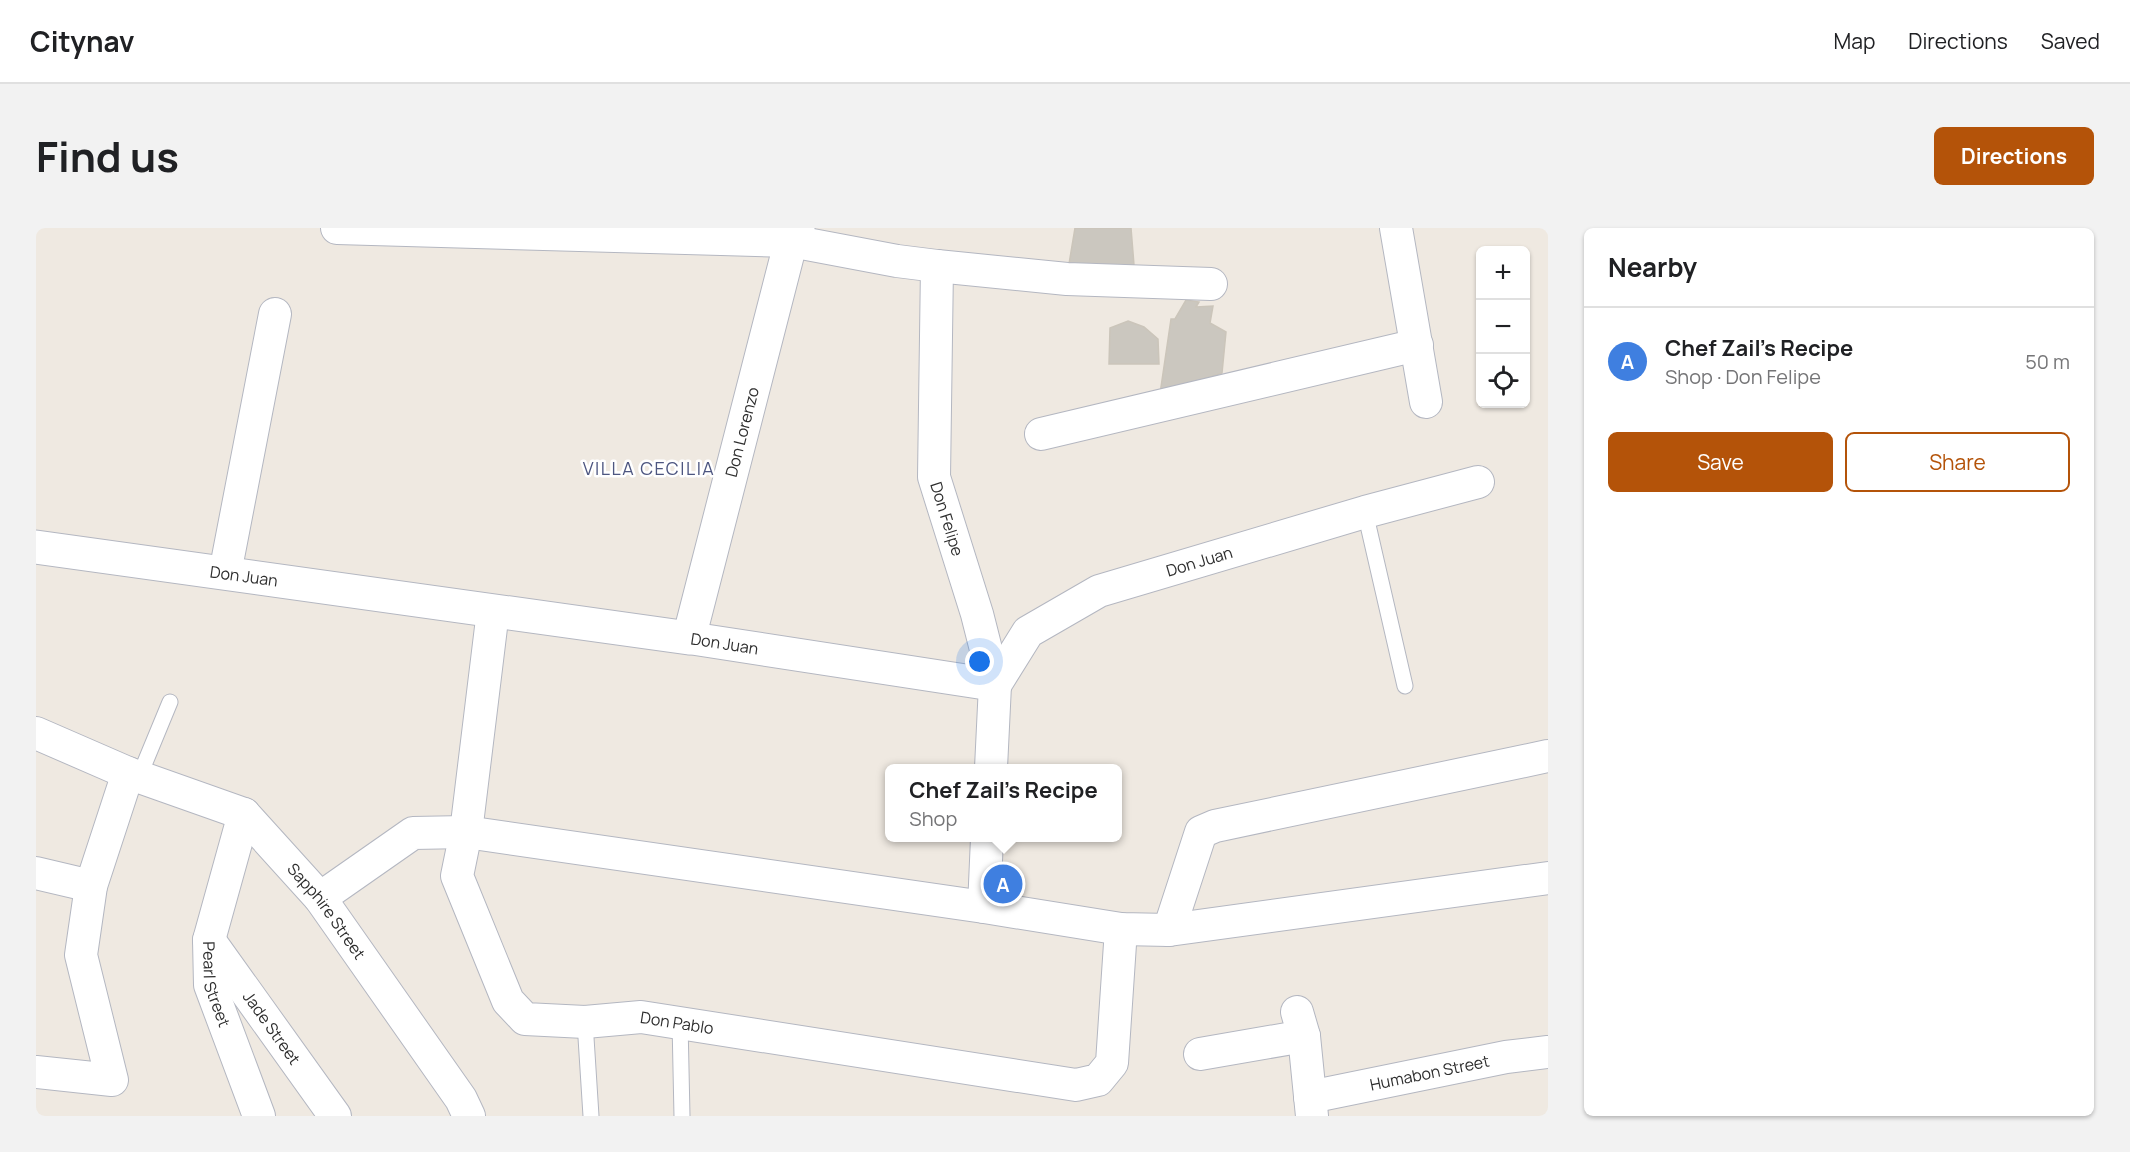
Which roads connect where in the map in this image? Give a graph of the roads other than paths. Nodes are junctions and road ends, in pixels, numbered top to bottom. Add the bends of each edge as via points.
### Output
1 (337, 228) edge
2 (1396, 228) edge
3 (794, 234) edge
4 (937, 266) junction
5 (1211, 284) dead end
6 (275, 314) dead end
7 (1417, 345) junction
8 (1426, 402) dead end
9 (1041, 434) dead end
10 (1478, 482) dead end
11 (1365, 512) junction
12 (36, 547) edge
13 (225, 573) junction
14 (493, 611) junction
15 (689, 638) junction
16 (995, 685) junction
17 (1405, 686) dead end
18 (170, 702) dead end
19 (36, 733) edge
20 (1548, 756) edge
21 (991, 764) edge
22 (134, 775) junction
23 (244, 814) junction
24 (466, 832) junction
25 (987, 842) edge
26 (36, 873) edge
27 (1548, 878) edge
28 (91, 885) junction
29 (320, 898) junction
30 (984, 907) junction
31 (1121, 929) junction
32 (1169, 930) junction
33 (209, 940) junction
34 (585, 1022) junction
35 (680, 1022) junction
36 (1548, 1052) edge
37 (1200, 1054) dead end
38 (36, 1072) edge
39 (1311, 1106) edge
40 (259, 1116) edge
41 (335, 1116) edge
42 (469, 1116) edge
43 (591, 1116) edge
44 (682, 1116) edge

1 - 3 street
2 - 7 street
3 - 4 street via 897,261
3 - 15 street, Don Lorenzo
4 - 5 street via 1067,279
4 - 16 street, Don Felipe via 934,477
6 - 13 street
7 - 8 street
7 - 9 street
10 - 11 street, Don Juan
11 - 16 street, Don Juan via 1099,591 1028,632
11 - 17 lane
12 - 13 street, Don Juan
13 - 14 street, Don Juan
14 - 15 street, Don Juan
14 - 24 street, Don Pablo
15 - 16 street, Don Juan
16 - 21 street, Don Felipe
18 - 22 lane
19 - 22 street, Sapphire Street
20 - 32 street via 1201,832
22 - 23 street, Sapphire Street
22 - 28 street
23 - 29 street, Sapphire Street
23 - 33 street, Pearl Street
24 - 29 street via 413,833
24 - 30 street
24 - 34 street, Don Pablo via 457,876 508,1001 525,1019
25 - 30 street
26 - 28 street
27 - 32 street
28 - 38 street via 81,955 112,1080
29 - 42 street, Sapphire Street
30 - 31 street
31 - 32 street
31 - 35 street, Don Pablo via 1112,1063 1098,1080 1076,1085
33 - 40 street, Pearl Street via 210,985
33 - 41 street, Jade Street
34 - 35 street, Don Pablo via 641,1017
34 - 43 lane
35 - 44 lane
36 - 39 street, Humabon Street via 1506,1057
37 - 39 street via 1301,1024

